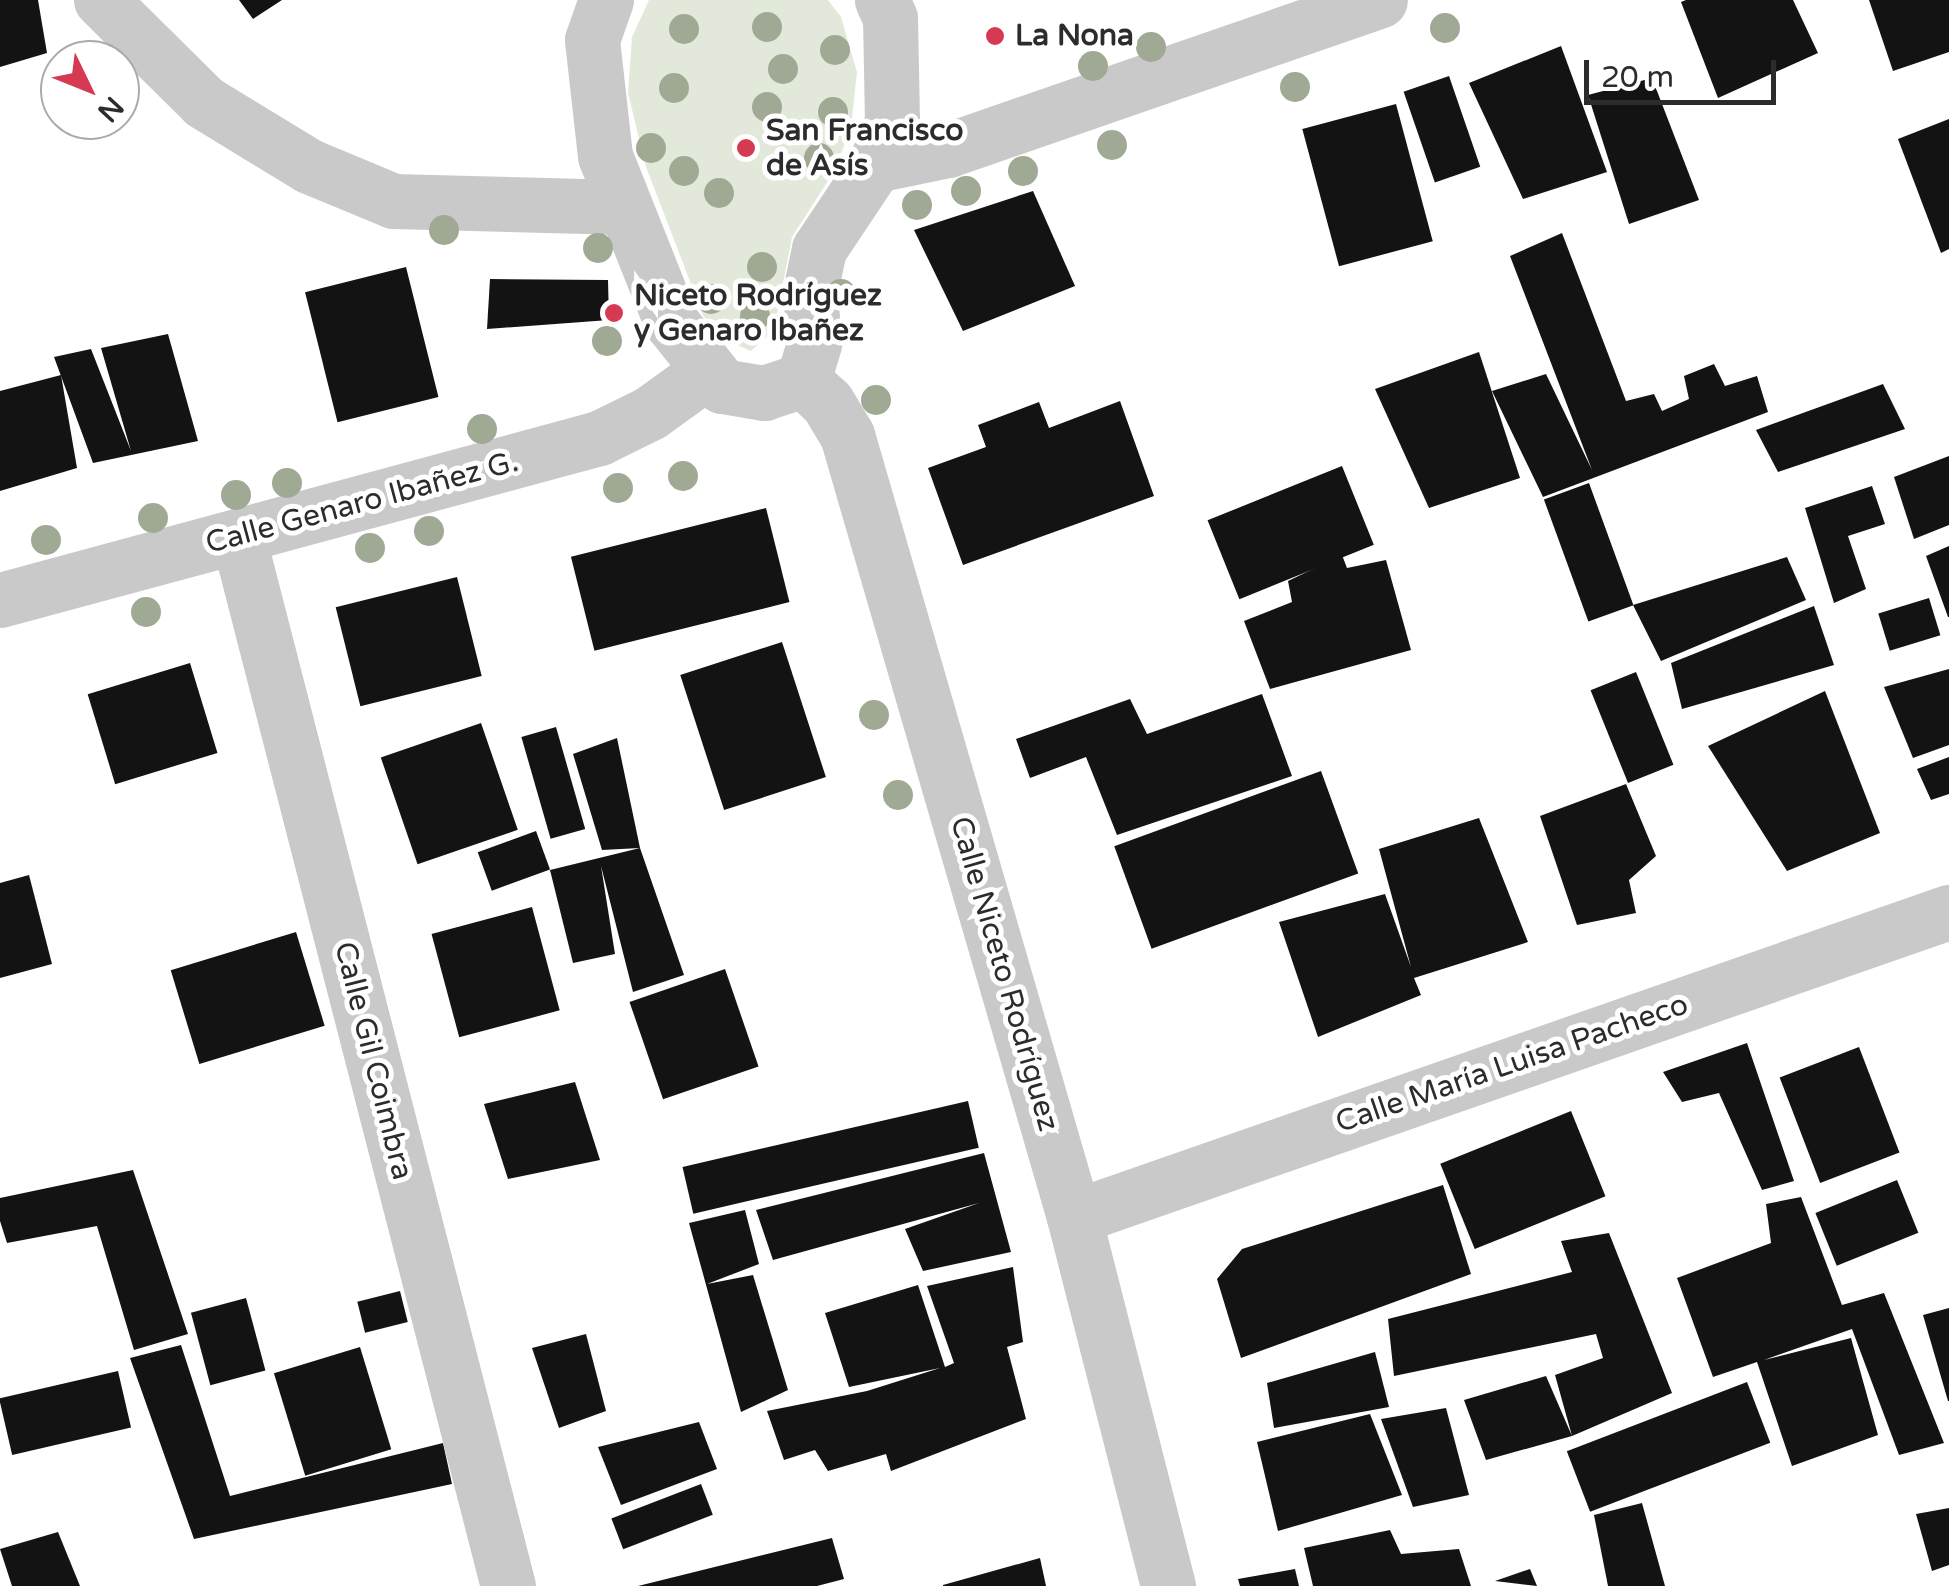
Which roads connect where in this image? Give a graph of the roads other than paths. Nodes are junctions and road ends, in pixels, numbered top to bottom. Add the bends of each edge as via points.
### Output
1 (101, 0) edge
2 (606, 0) edge
3 (882, 0) edge
4 (1380, 0) edge
5 (875, 166) junction
6 (624, 208) junction
7 (708, 371) junction
8 (803, 380) junction
9 (238, 536) junction
10 (0, 600) edge
11 (1949, 912) edge
12 (1074, 1217) junction
13 (508, 1586) edge
14 (1168, 1586) edge

1 - 6 street via 204,102 309,166 376,194 393,200
2 - 6 street via 592,40 595,102
3 - 5 street via 890,18 892,105
4 - 5 street via 948,150
5 - 8 street via 819,249 810,292 814,343
6 - 7 street via 671,322
7 - 8 street via 722,386 764,393
7 - 9 street, Calle Genaro Ibañez G. via 650,413 599,438
8 - 12 street, Calle Niceto Rodríguez via 828,402 847,435
9 - 10 street, Calle Genaro Ibañez G.
9 - 13 street, Calle Gil Coimbra
11 - 12 street, Calle María Luisa Pacheco
12 - 14 street, Calle Niceto Rodríguez

